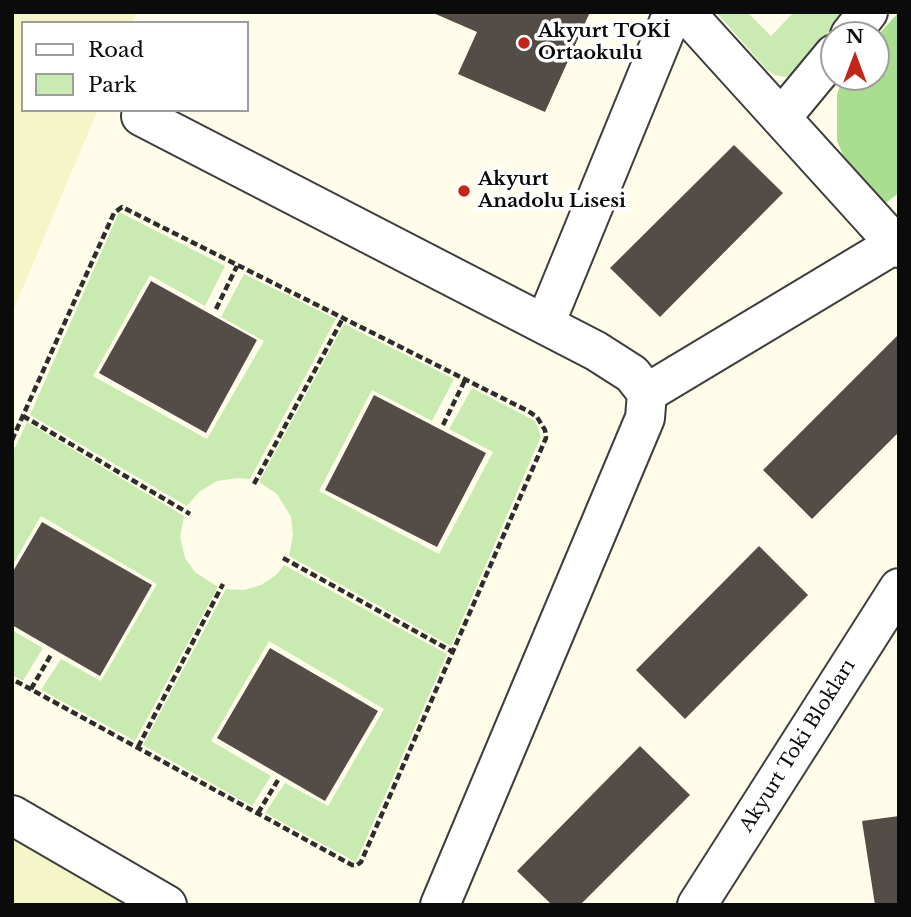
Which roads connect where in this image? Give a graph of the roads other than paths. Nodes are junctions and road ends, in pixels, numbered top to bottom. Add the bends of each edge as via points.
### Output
1 (673, 12) edge
2 (685, 12) edge
3 (820, 71) edge
4 (141, 116) dead end
5 (781, 118) junction
6 (897, 246) edge
7 (545, 324) junction
8 (647, 393) junction
9 (899, 588) edge
10 (12, 815) edge
11 (167, 905) edge
12 (440, 905) edge
13 (697, 905) edge

1 - 7 street
2 - 5 street
3 - 5 street
4 - 7 street
5 - 6 street
6 - 8 street
7 - 8 street via 632,374
8 - 12 street via 645,418
9 - 13 street, Akyurt Toki Blokları
10 - 11 street

